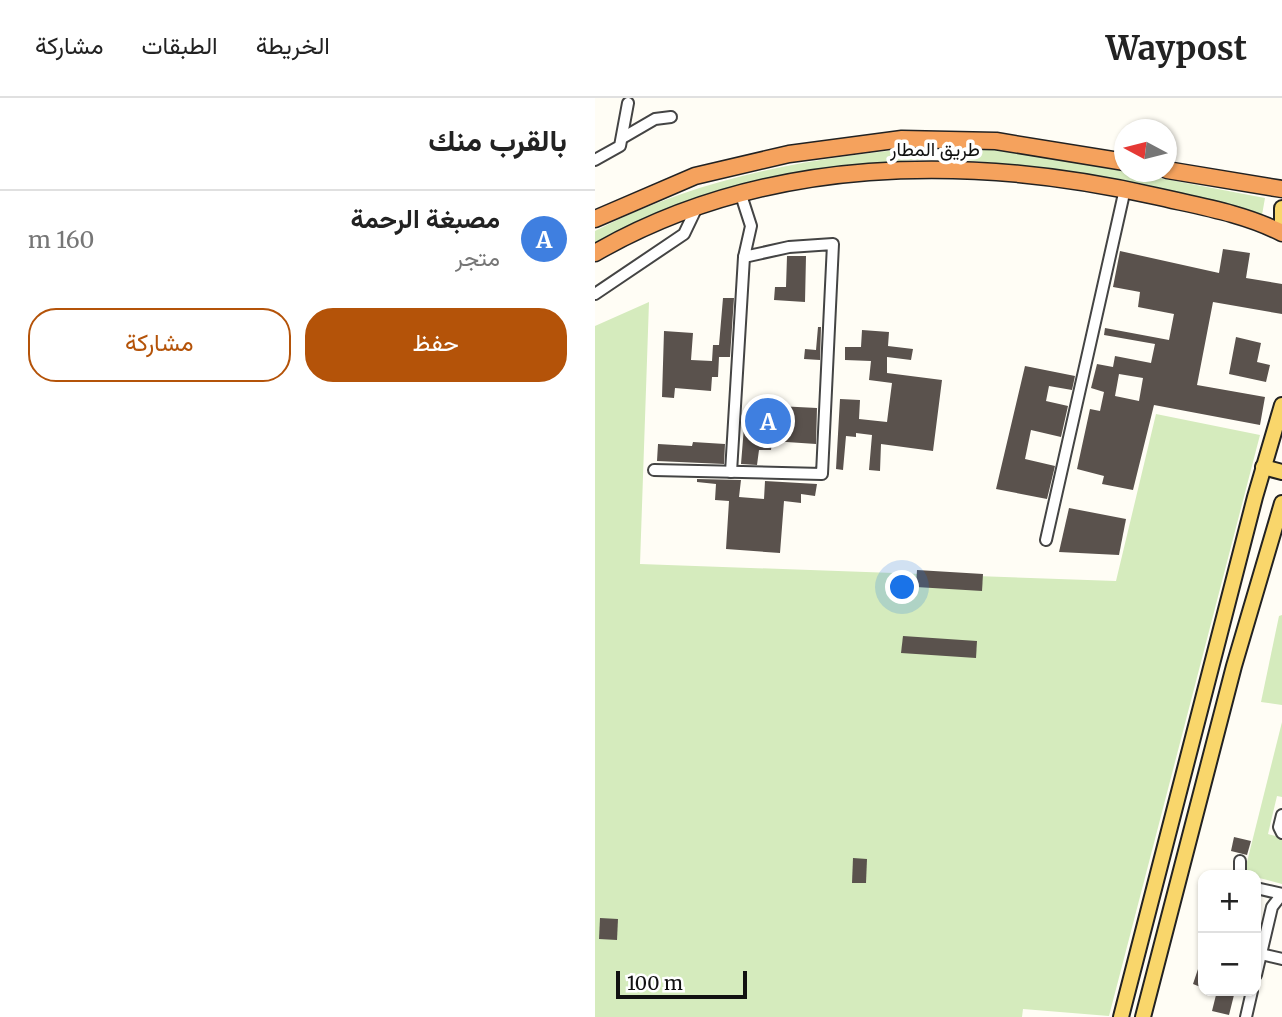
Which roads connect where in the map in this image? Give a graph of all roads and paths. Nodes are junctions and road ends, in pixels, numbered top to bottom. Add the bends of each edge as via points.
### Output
1 (628, 103) dead end
2 (671, 117) dead end
3 (624, 137) junction
4 (947, 139) junction
5 (595, 160) edge
6 (1114, 160) edge
7 (946, 168) junction
8 (1177, 172) edge
9 (1125, 189) junction
10 (1282, 189) edge
11 (741, 195) junction
12 (1282, 208) edge
13 (696, 209) junction
14 (597, 218) edge
15 (1282, 227) edge
16 (1282, 233) edge
17 (595, 253) edge
18 (744, 257) junction
19 (595, 294) edge
20 (1282, 404) edge
21 (1276, 446) edge
22 (1263, 467) junction
23 (654, 470) dead end
24 (1282, 471) edge
25 (731, 472) junction
26 (1255, 497) junction
27 (1282, 501) edge
28 (1046, 540) dead end
29 (1282, 815) edge
30 (1282, 833) edge
31 (1240, 861) dead end
32 (1240, 870) edge
33 (1261, 890) edge
34 (1281, 896) edge
35 (1261, 954) joint
36 (1282, 959) edge
37 (1251, 996) edge
38 (1121, 1017) edge
39 (1143, 1017) edge
40 (1246, 1017) edge

1 - 3 street
2 - 3 street via 655,119
3 - 5 street via 620,146
4 - 6 highway, طريق المطار via 1032,145
4 - 7 highway
4 - 14 highway, طريق المطار via 902,139 789,154 695,176
7 - 9 highway, طريق المطار via 1008,171
7 - 11 highway, طريق المطار via 809,179
8 - 10 highway
9 - 16 highway, طريق المطار via 1262,222
9 - 28 street
11 - 13 highway, طريق المطار
11 - 18 street via 751,226
12 - 15 main road
13 - 17 highway, طريق المطار
13 - 19 street via 684,234
18 - 25 street
18 - 25 street via 833,244 822,474
20 - 21 main road
21 - 22 main road
22 - 24 main road
22 - 26 main road
23 - 25 street
26 - 27 main road via 1269,494
26 - 38 main road
27 - 39 main road
29 - 30 street
31 - 32 street
33 - 34 street
34 - 35 street via 1272,907
35 - 36 street
37 - 40 street

